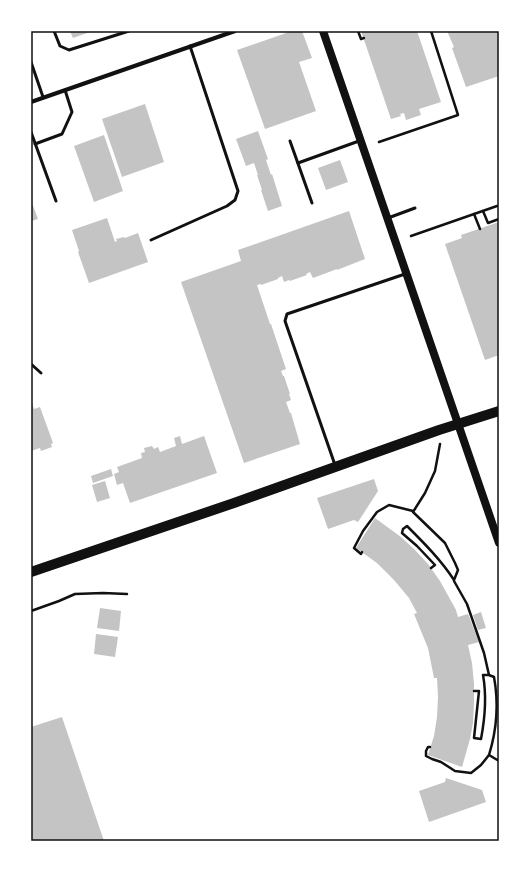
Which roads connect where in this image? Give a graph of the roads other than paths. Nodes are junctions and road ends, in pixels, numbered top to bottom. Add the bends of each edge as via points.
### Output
1 (54, 31) edge
2 (129, 31) edge
3 (235, 31) edge
4 (324, 31) edge
5 (190, 46) junction
6 (31, 62) edge
7 (65, 90) junction
8 (43, 97) junction
9 (31, 102) edge
10 (31, 132) edge
11 (290, 141) dead end
12 (361, 141) junction
13 (35, 144) junction
14 (298, 164) junction
15 (56, 201) dead end
16 (312, 203) dead end
17 (415, 208) dead end
18 (388, 218) junction
19 (151, 240) dead end
20 (407, 274) junction
21 (31, 364) edge
22 (41, 373) dead end
23 (499, 411) edge
24 (458, 424) junction
25 (336, 467) junction
26 (499, 543) edge
27 (31, 572) edge

1 - 2 lane via 60,46 69,50
3 - 5 street
4 - 12 main road
5 - 7 street
5 - 19 lane via 238,191 235,200 227,206
6 - 8 lane
7 - 8 street
7 - 13 lane via 72,112 62,134
8 - 9 street
10 - 13 lane
11 - 14 lane
12 - 14 lane
12 - 18 main road
13 - 15 lane
14 - 16 lane
17 - 18 lane
18 - 20 main road
20 - 24 main road
20 - 25 lane via 287,314 285,321
21 - 22 lane
23 - 24 main road
24 - 25 main road
24 - 26 main road
25 - 27 main road

